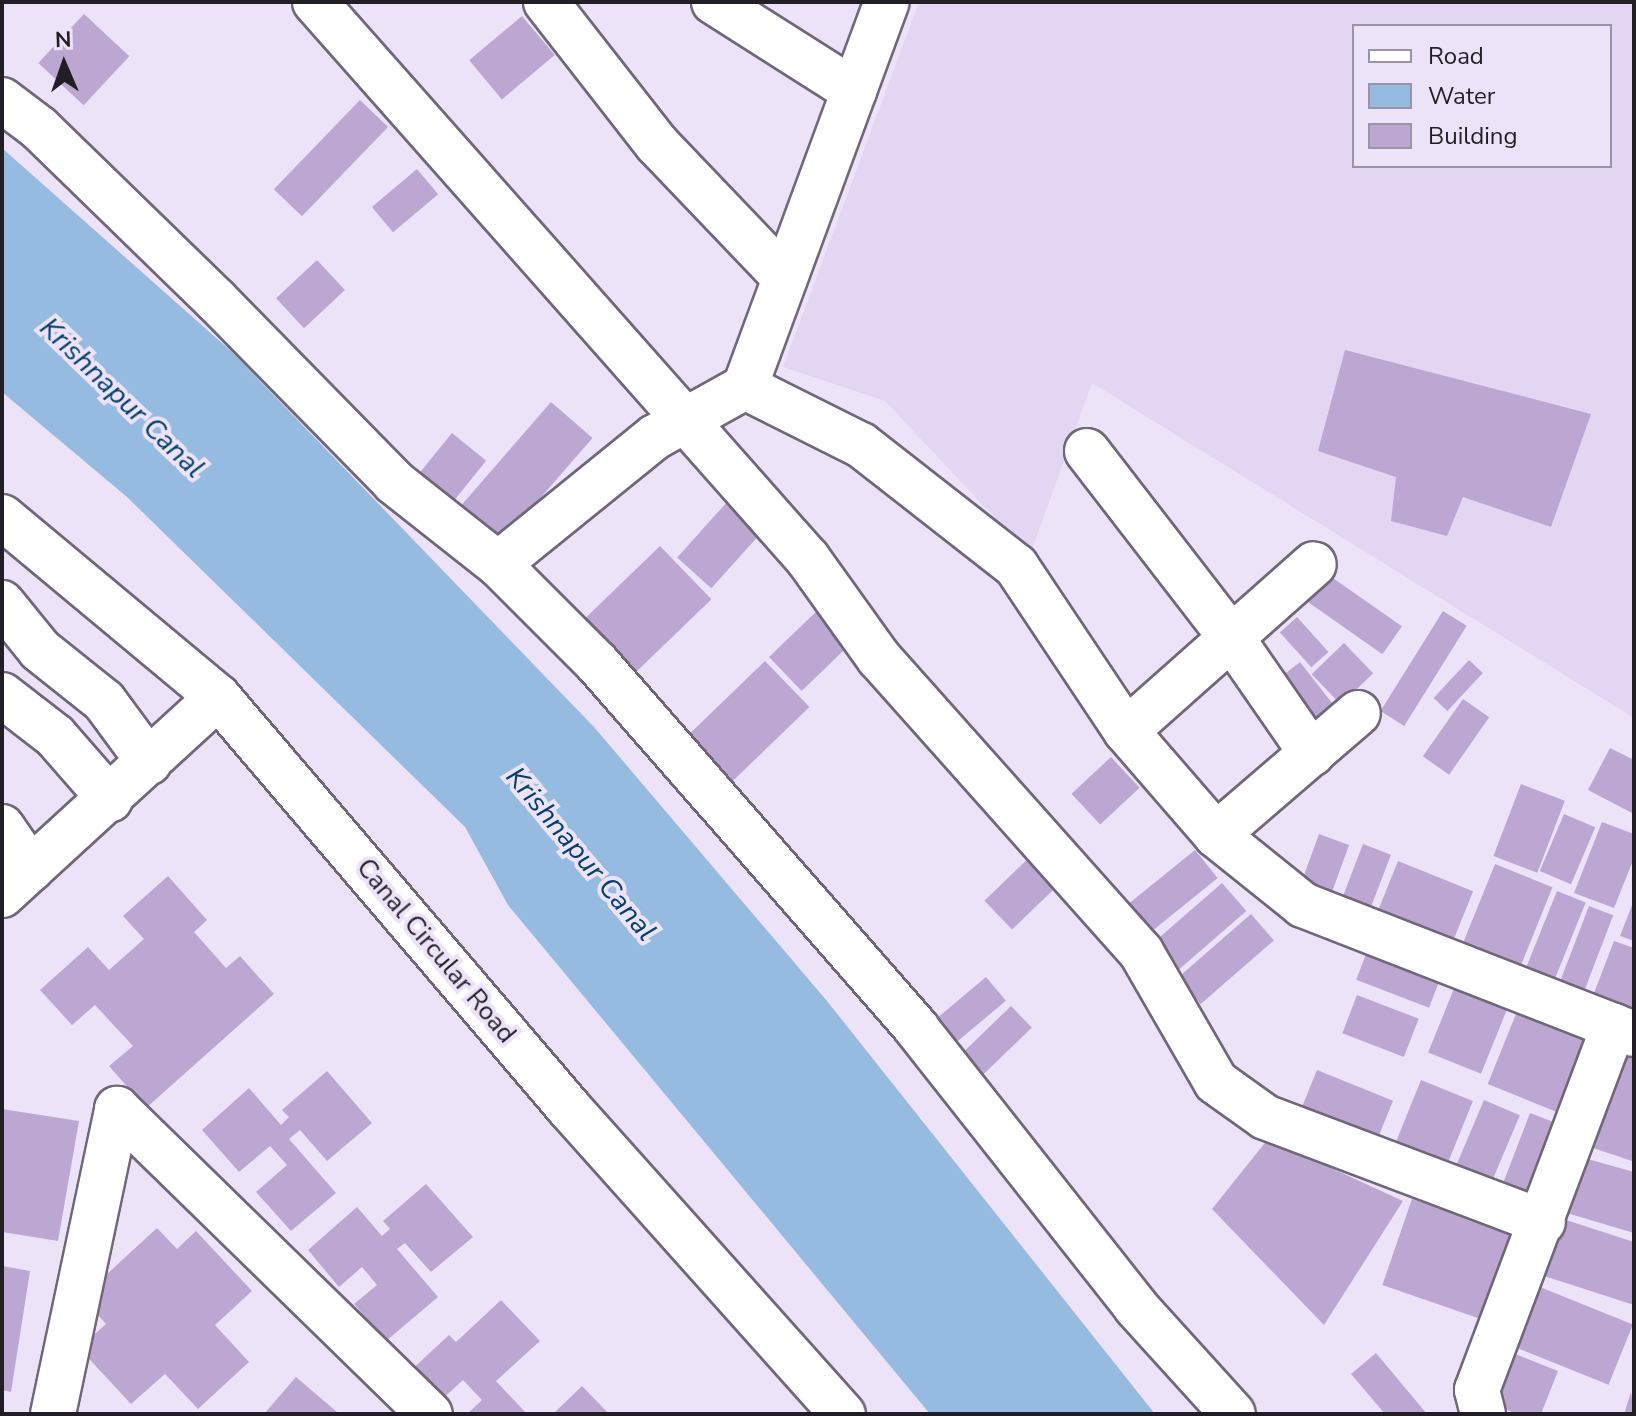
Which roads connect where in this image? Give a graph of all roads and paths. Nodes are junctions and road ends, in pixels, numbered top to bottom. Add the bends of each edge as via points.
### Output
1 (315, 2) edge
2 (546, 2) edge
3 (714, 2) edge
4 (887, 2) edge
5 (854, 91) junction
6 (2, 100) edge
7 (785, 278) junction
8 (745, 387) junction
9 (681, 421) junction
10 (1087, 451) dead end
11 (2, 517) edge
12 (498, 564) junction
13 (1314, 564) dead end
14 (2, 603) edge
15 (1231, 637) junction
16 (2, 695) edge
17 (218, 697) junction
18 (1358, 713) dead end
19 (1126, 731) junction
20 (1312, 754) junction
21 (149, 762) junction
22 (110, 799) junction
23 (2, 827) edge
24 (1216, 835) junction
25 (16, 882) edge
26 (1624, 1030) edge
27 (1543, 1222) junction
28 (53, 1414) edge
29 (430, 1414) edge
30 (843, 1414) edge
31 (1233, 1414) edge
32 (1483, 1414) edge

1 - 9 street
2 - 7 street via 657,144
3 - 5 street
4 - 5 street
5 - 7 street
6 - 12 street via 39,128 206,290 394,482
7 - 8 street
8 - 9 street
8 - 19 street via 861,445 1016,566
9 - 12 street
9 - 27 street via 808,559 879,658 1141,952 1216,1082 1265,1117
10 - 15 street
11 - 17 street, Canal Circular Road
12 - 31 street via 597,663 906,1016 1136,1307
13 - 15 street
14 - 21 street via 40,650 104,701
15 - 19 street
15 - 20 street
16 - 22 street via 55,736
17 - 21 street
17 - 30 street, Canal Circular Road via 569,1108
18 - 20 street
19 - 24 street
20 - 24 street
21 - 22 street
22 - 25 street
23 - 25 street
24 - 26 street via 1303,905
26 - 27 street
27 - 32 street via 1477,1390
28 - 29 street via 117,1109

